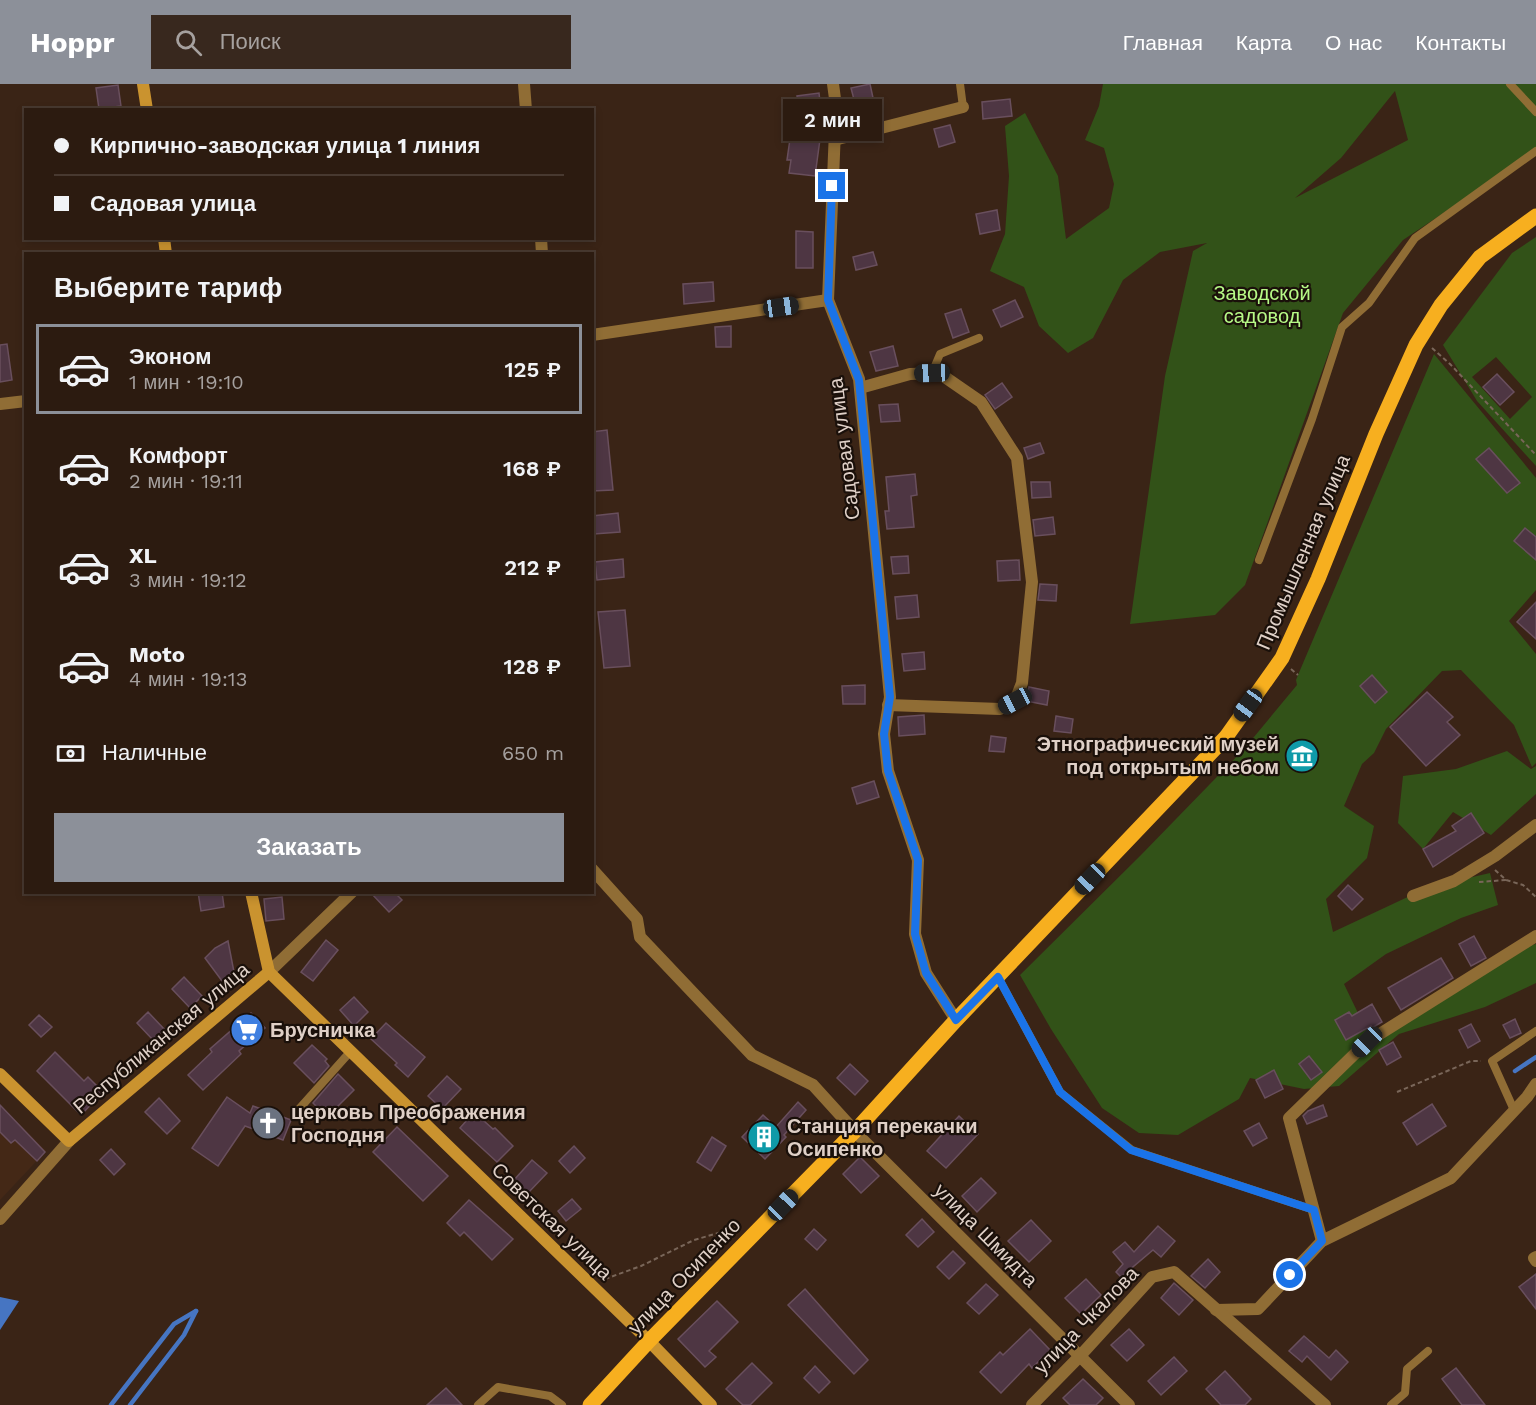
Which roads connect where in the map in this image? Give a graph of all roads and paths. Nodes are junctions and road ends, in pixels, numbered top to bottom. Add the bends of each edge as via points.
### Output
1 (143, 84) edge
2 (524, 84) edge
3 (833, 84) edge
4 (960, 84) edge
5 (1510, 84) edge
6 (963, 107) joint
7 (147, 108) edge
8 (526, 108) edge
9 (1536, 112) edge
10 (834, 140) junction
11 (1536, 151) edge
12 (1536, 216) edge
13 (828, 300) junction
14 (594, 335) edge
15 (1421, 338) junction
16 (979, 339) dead end
17 (932, 373) junction
18 (860, 388) junction
19 (24, 401) edge
20 (0, 404) edge
21 (1536, 455) edge
22 (1259, 560) dead end
23 (1290, 668) dead end
24 (1298, 675) dead end
25 (888, 705) junction
26 (1536, 825) edge
27 (594, 871) edge
28 (1495, 871) dead end
29 (251, 894) edge
30 (350, 894) edge
31 (1413, 896) dead end
32 (1536, 897) edge
33 (1536, 936) edge
34 (269, 972) junction
35 (998, 977) junction
36 (956, 1020) junction
37 (1536, 1031) edge
38 (350, 1052) junction
39 (1492, 1061) junction
40 (0, 1074) edge
41 (1536, 1084) edge
42 (1397, 1092) dead end
43 (299, 1109) dead end
44 (1514, 1110) junction
45 (855, 1131) junction
46 (69, 1141) junction
47 (1314, 1210) junction
48 (0, 1219) edge
49 (768, 1220) junction
50 (1322, 1241) junction
51 (590, 1285) junction
52 (1216, 1310) junction
53 (649, 1341) junction
54 (1428, 1351) dead end
55 (1080, 1356) junction
56 (478, 1405) edge
57 (562, 1405) edge
58 (590, 1405) edge
59 (711, 1405) edge
60 (1032, 1405) edge
61 (1129, 1405) edge
62 (1325, 1405) edge
63 (1391, 1405) edge

1 - 7 street
2 - 8 street
3 - 10 street, Садовая улица
4 - 6 lane
5 - 9 lane
6 - 10 street
10 - 13 street, Садовая улица
11 - 22 lane via 1415,238 1369,303 1342,327
12 - 15 main road, Промышленная улица via 1480,257 1441,305
13 - 14 street
13 - 18 street, Садовая улица
15 - 21 path
15 - 35 main road, Промышленная улица via 1376,434 1282,658 1226,737
16 - 17 lane via 940,354
17 - 18 street via 910,374
17 - 25 street via 939,373 981,402 1017,458 1032,582 1022,683 1015,701 1000,709
18 - 25 street, Садовая улица
19 - 20 street
23 - 24 path
25 - 36 street, Садовая улица via 884,734 888,771 918,860 915,934 926,973
26 - 31 street via 1454,881
27 - 45 street, улица Шмидта via 637,919 640,937 752,1055 813,1085
28 - 32 path via 1506,880 1523,885
29 - 34 street
30 - 34 street, Республиканская улица
33 - 47 street via 1367,1042 1289,1118
34 - 38 street, Советская улица
34 - 46 street, Республиканская улица
35 - 36 main road, Промышленная улица
35 - 47 lane via 1060,1092 1131,1150
36 - 45 main road, улица Осипенко
37 - 39 lane
38 - 43 lane
38 - 51 street, Советская улица
39 - 42 path via 1471,1061
39 - 44 lane
40 - 46 street
41 - 44 street
44 - 50 street via 1451,1178
45 - 49 main road, улица Осипенко
45 - 55 street, улица Шмидта
46 - 48 street, Республиканская улица
47 - 50 street
49 - 51 path via 694,1240
49 - 53 main road, улица Осипенко
50 - 52 street via 1258,1309
51 - 53 street, Советская улица
52 - 55 street, улица Чкалова via 1174,1272 1152,1277
52 - 62 street
53 - 58 main road, улица Осипенко
53 - 59 street, Советская улица
54 - 63 lane via 1407,1369 1405,1393
55 - 60 street, улица Чкалова
55 - 61 street, улица Шмидта
56 - 57 lane via 498,1387 550,1396

